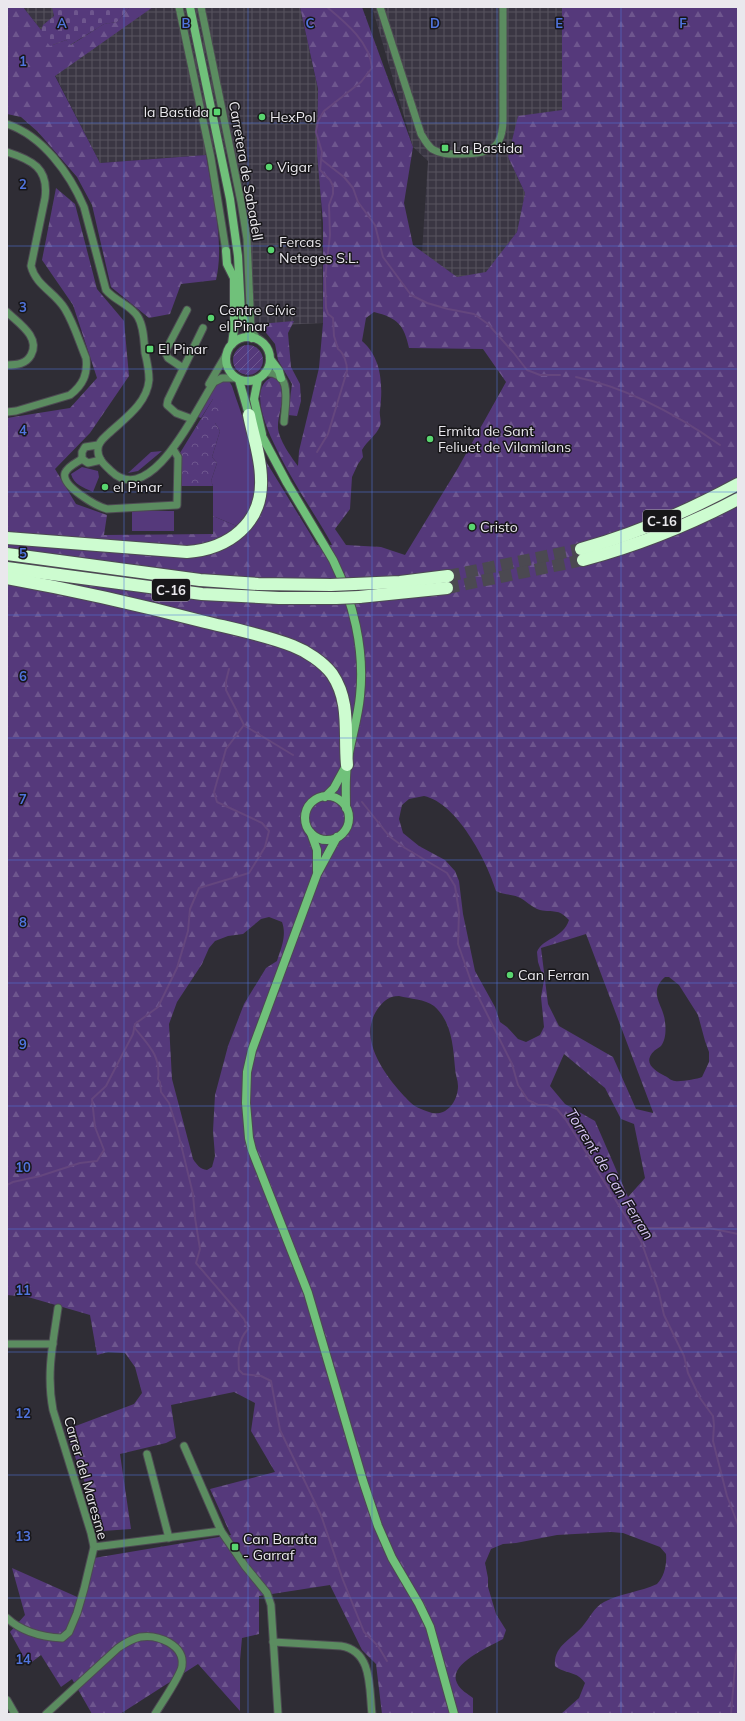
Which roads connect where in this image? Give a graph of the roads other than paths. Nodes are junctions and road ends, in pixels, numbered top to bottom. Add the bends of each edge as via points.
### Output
1 (179, 7) edge
2 (190, 7) edge
3 (201, 7) edge
4 (380, 7) edge
5 (503, 7) edge
6 (7, 124) edge
7 (7, 152) edge
8 (235, 242) junction
9 (226, 251) joint
10 (234, 278) junction
11 (187, 310) dead end
12 (7, 312) edge
13 (203, 328) dead end
14 (254, 339) junction
15 (232, 344) junction
16 (226, 355) junction
17 (270, 359) junction
18 (7, 365) edge
19 (183, 368) junction
20 (261, 376) junction
21 (281, 378) junction
22 (237, 379) junction
23 (205, 396) junction
24 (7, 412) edge
25 (249, 416) junction
26 (192, 419) junction
27 (284, 422) dead end
28 (263, 438) junction
29 (98, 445) junction
30 (173, 449) junction
31 (82, 459) junction
32 (100, 460) junction
33 (738, 484) edge
34 (738, 499) edge
35 (7, 538) edge
36 (7, 554) edge
37 (7, 568) edge
38 (448, 576) tunnel mouth
39 (7, 578) edge
40 (447, 588) tunnel mouth
41 (347, 765) junction
42 (325, 797) junction
43 (346, 808) junction
44 (311, 833) junction
45 (337, 838) junction
46 (317, 874) junction
47 (58, 1308) dead end
48 (7, 1344) edge
49 (53, 1344) junction
50 (184, 1446) dead end
51 (147, 1454) dead end
52 (221, 1531) junction
53 (169, 1538) junction
54 (94, 1547) junction
55 (7, 1618) edge
56 (273, 1642) junction
57 (7, 1700) edge
58 (16, 1714) edge
59 (46, 1714) edge
60 (156, 1714) edge
61 (278, 1714) edge
62 (372, 1714) edge
63 (454, 1714) edge

1 - 9 street via 211,158
2 - 8 main road via 230,199
3 - 14 street, Carretera de Sabadell via 247,239 251,329
4 - 5 street via 421,134 431,148 445,154 481,154 499,142 504,119
6 - 29 street via 19,129 38,143 64,170 84,207 106,290 135,312 140,322 149,378 146,390 136,408
7 - 24 street via 31,161 43,175 46,193 31,266 38,282 65,308 87,366 84,380 70,395
8 - 10 main road
8 - 14 main road via 241,312
9 - 10 main road via 227,264
10 - 15 main road
11 - 19 street via 166,352 168,358
12 - 18 street via 29,333 35,343 29,359 16,365
13 - 19 street
14 - 15 main road via 241,338
14 - 17 main road via 265,346
15 - 16 main road
16 - 22 main road via 227,368
16 - 23 street
17 - 20 main road
17 - 21 main road
19 - 26 street via 168,400 168,406
20 - 21 street via 272,373
20 - 22 main road via 246,381
20 - 28 main road via 254,400
21 - 27 street via 286,389
22 - 23 street via 218,379
22 - 25 main road
23 - 26 street
25 - 28 main road
25 - 35 highway via 260,462 260,495 250,521 226,542 210,549 188,552
26 - 30 street
28 - 41 main road via 340,573 350,605 358,639 362,675
29 - 31 street via 85,447
29 - 32 street
30 - 31 street via 178,457 177,506 106,509 96,505 69,486 65,479 69,468
30 - 32 street via 147,475 135,480 119,478
31 - 32 street via 88,462
33 - 34 highway, C-16 via 657,524 582,555 662,536
36 - 38 highway, C-16, bridge via 207,581 280,585 400,582
37 - 40 highway, C-16, bridge via 202,594 252,597 359,597
39 - 41 highway via 155,609 293,646 310,655 331,673 341,692 346,707
41 - 42 main road via 334,788
41 - 43 main road
42 - 43 main road via 338,799
42 - 44 main road via 313,802 306,811 306,821
43 - 45 main road via 348,826
44 - 45 main road via 324,840
44 - 46 main road via 316,850
45 - 46 main road
46 - 63 main road via 249,1061 246,1096 249,1138 308,1293 370,1504 385,1542 430,1627
47 - 49 street, Carrer del Maresme
48 - 49 street
49 - 54 street, Carrer del Maresme via 49,1391
50 - 52 street
51 - 53 street
52 - 53 street
52 - 56 street via 244,1566 267,1593 271,1605
53 - 54 street
54 - 55 street, Carrer del Maresme via 77,1613 69,1632 62,1638 45,1637 26,1631
56 - 61 street
56 - 62 street via 341,1646 356,1651 366,1666
57 - 58 street
59 - 60 street via 118,1648 130,1640 141,1637 161,1638 176,1646 183,1658 182,1668

